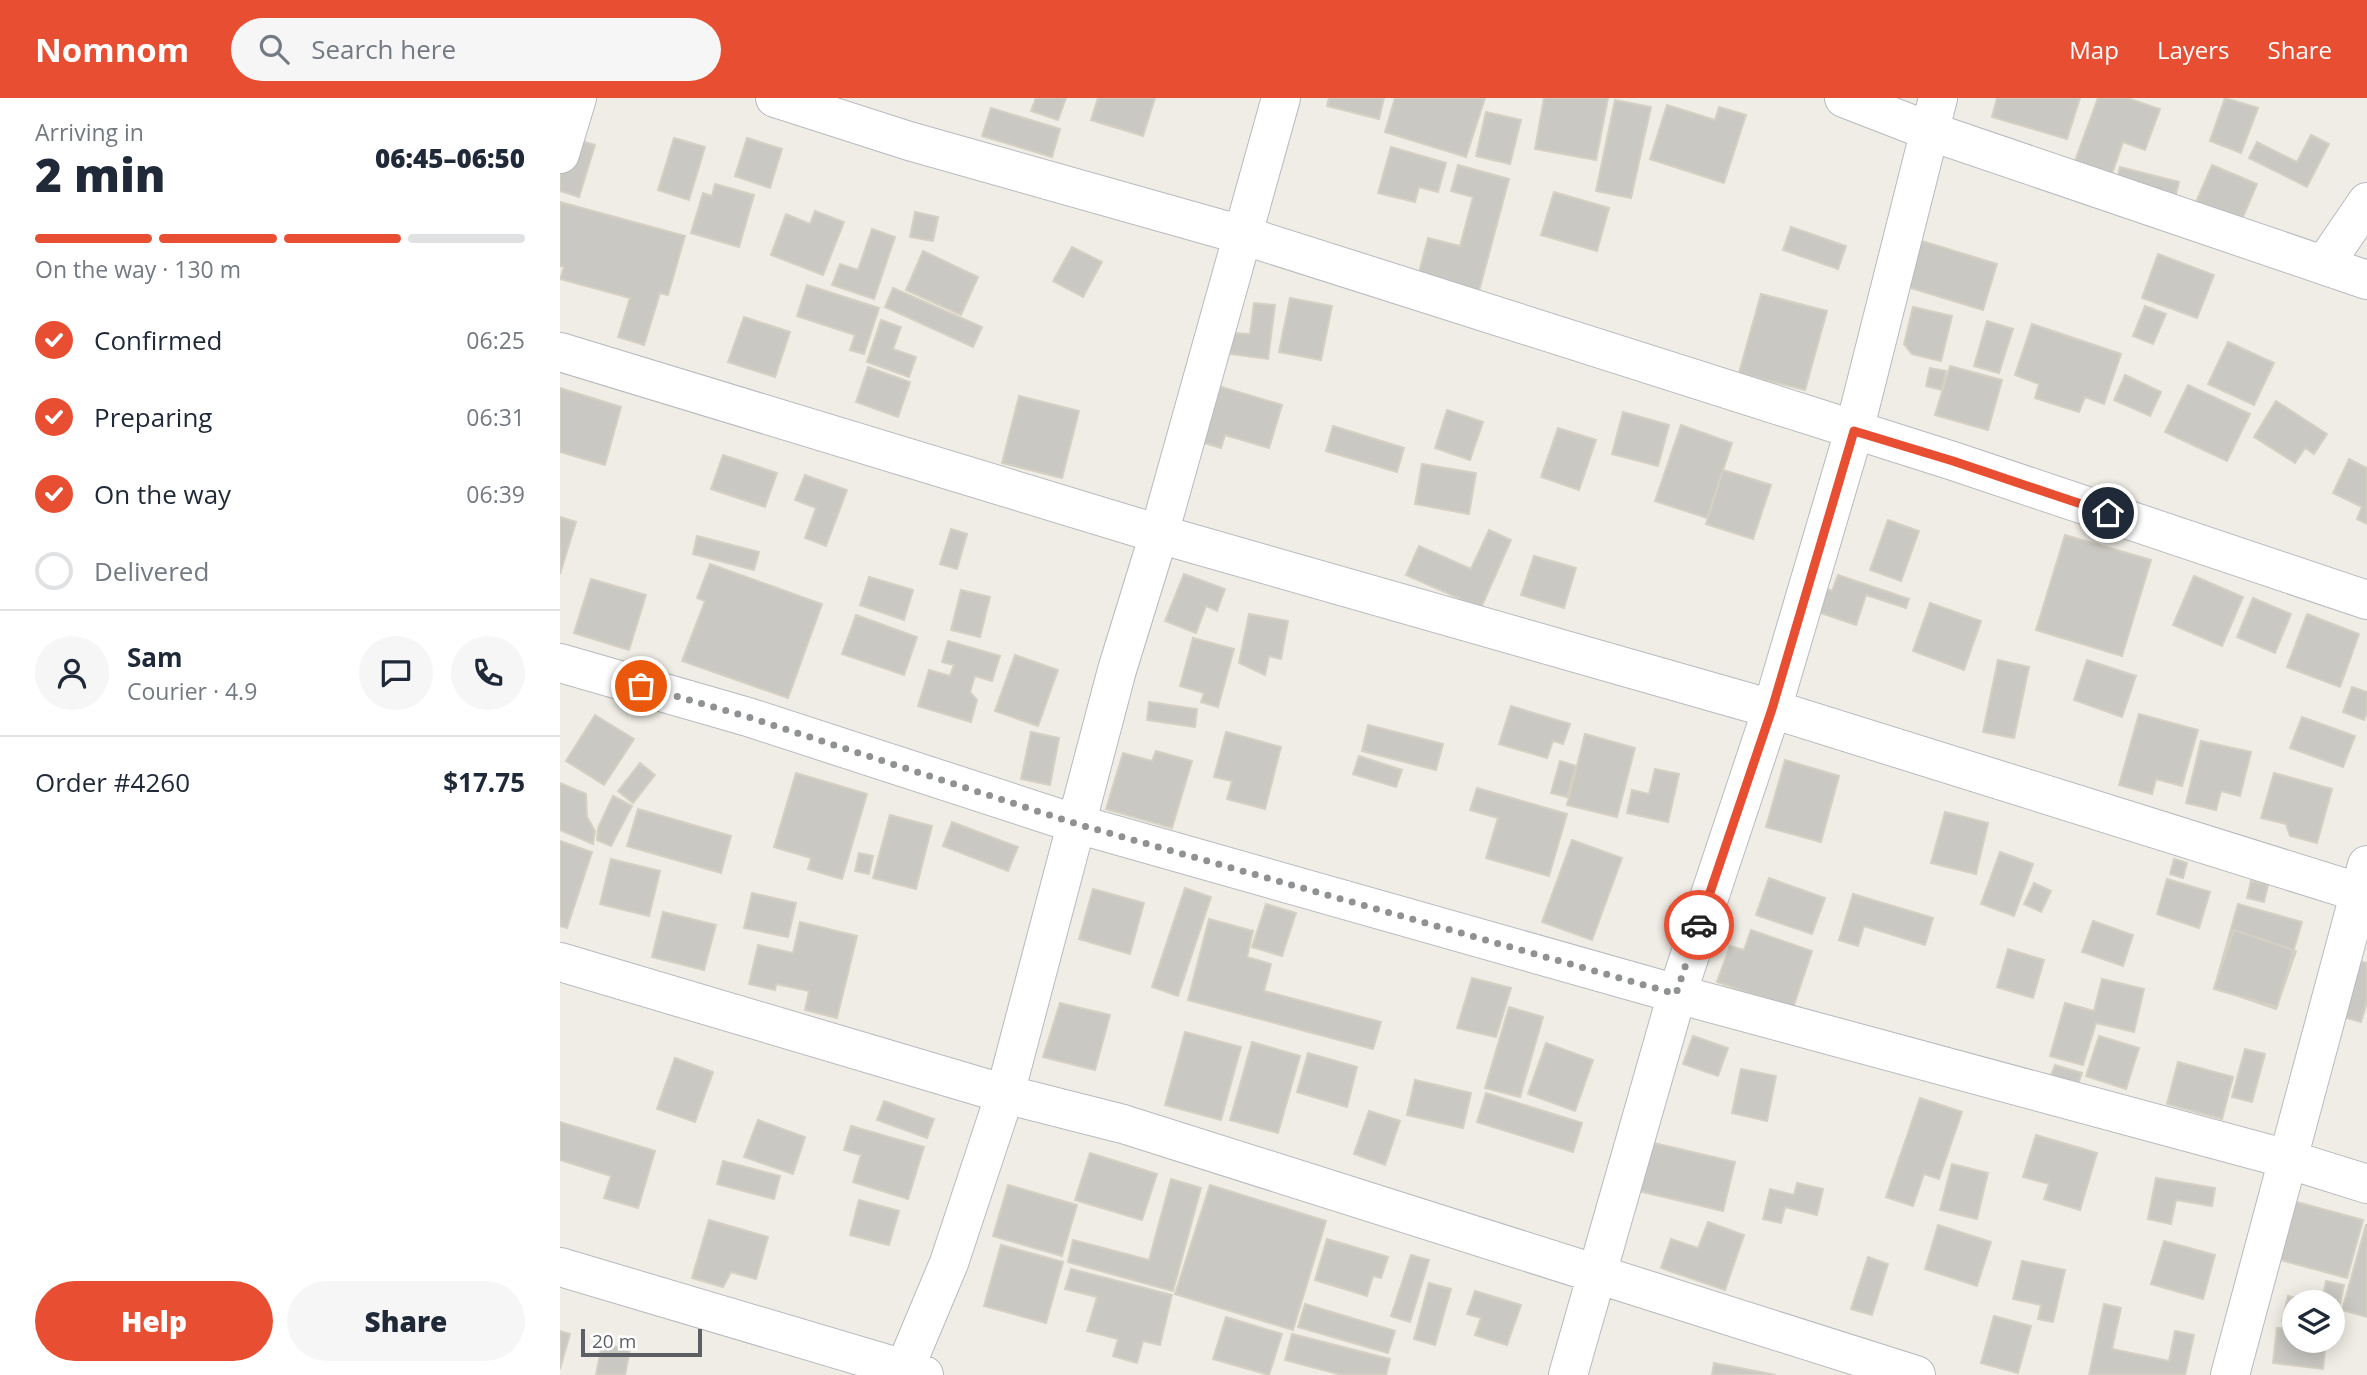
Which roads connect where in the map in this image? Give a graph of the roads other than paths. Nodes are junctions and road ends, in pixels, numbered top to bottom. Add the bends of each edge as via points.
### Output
1 (577, 98) edge
2 (775, 98) edge
3 (1281, 98) edge
4 (1844, 98) edge
5 (1934, 115) edge
6 (560, 154) edge
7 (2367, 202) edge
8 (1242, 235) junction
9 (2324, 265) junction
10 (2367, 280) edge
11 (560, 352) edge
12 (1854, 431) junction
13 (1160, 534) junction
14 (2367, 600) edge
15 (560, 663) edge
16 (1772, 709) junction
17 (1077, 824) junction
18 (2364, 884) edge
19 (560, 962) edge
20 (1676, 994) junction
21 (1005, 1094) junction
22 (2287, 1159) junction
23 (2367, 1184) edge
24 (560, 1267) edge
25 (1596, 1274) junction
26 (910, 1373) edge
27 (1568, 1375) edge
28 (1916, 1375) edge
29 (2230, 1375) edge

1 - 6 street
2 - 8 street via 909,141
3 - 8 street
4 - 5 street
5 - 9 street
5 - 12 street
7 - 9 street
8 - 12 street
8 - 13 street
9 - 10 street
11 - 13 street
12 - 14 street
12 - 16 street
13 - 16 street
13 - 17 street via 1117,670
15 - 17 street via 748,717
16 - 18 street
16 - 20 street
17 - 20 street
17 - 21 street
18 - 22 street
19 - 21 street
20 - 22 street
20 - 25 street
21 - 25 street via 1123,1124
21 - 26 street
22 - 23 street
22 - 29 street
24 - 26 street
25 - 27 street
25 - 28 street

